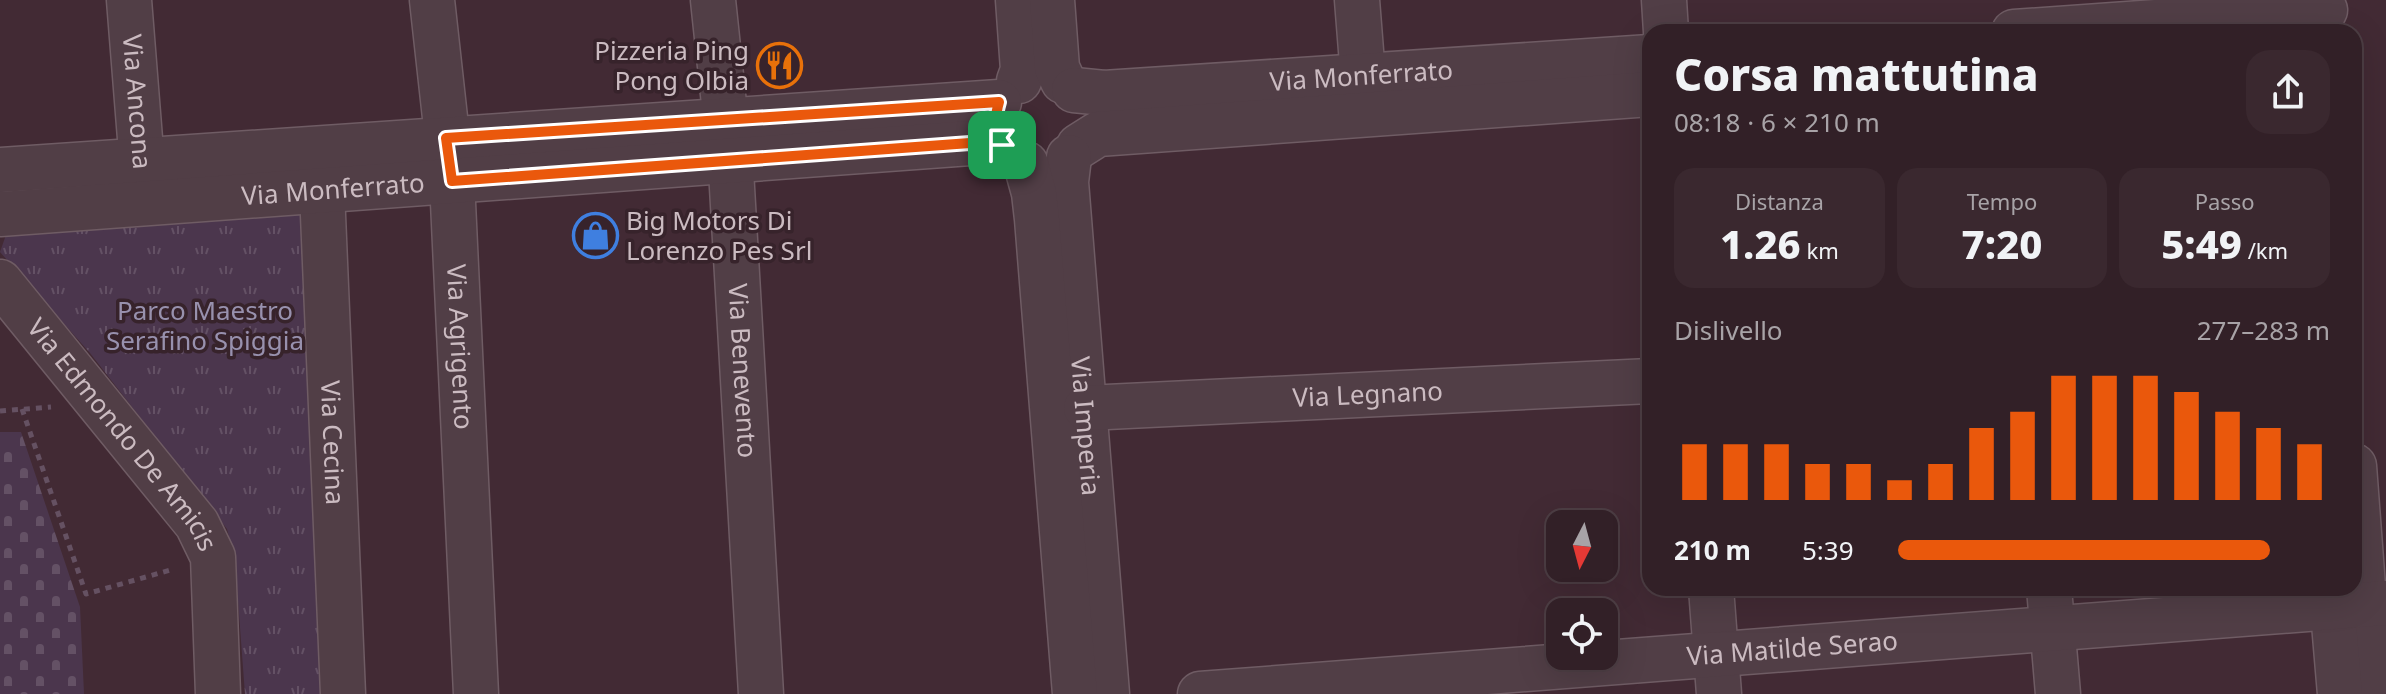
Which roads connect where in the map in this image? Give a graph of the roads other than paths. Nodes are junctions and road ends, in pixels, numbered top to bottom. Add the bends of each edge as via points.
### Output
1 (129, 0) edge
2 (432, 0) edge
3 (713, 0) edge
4 (1018, 0) edge
5 (1052, 0) edge
6 (1357, 0) edge
7 (1664, 0) edge
8 (1996, 0) edge
9 (2309, 15) edge
10 (1666, 24) edge
11 (1998, 24) edge
12 (2153, 24) edge
13 (1642, 58) edge
14 (1363, 76) junction
15 (1069, 86) junction
16 (1009, 92) junction
17 (1642, 95) edge
18 (446, 138) junction
19 (727, 140) junction
20 (1074, 151) junction
21 (1014, 155) junction
22 (140, 159) junction
23 (0, 170) edge
24 (452, 181) junction
25 (322, 191) junction
26 (145, 203) junction
27 (0, 214) edge
28 (0, 282) edge
29 (1642, 381) edge
30 (1086, 408) junction
31 (1712, 596) edge
32 (2353, 600) edge
33 (2051, 608) edge
34 (1717, 674) edge
35 (218, 694) edge
36 (343, 694) edge
37 (476, 694) edge
38 (761, 694) edge
39 (1075, 694) edge
40 (1107, 694) edge
41 (1200, 694) edge
42 (2058, 694) edge
43 (2340, 694) edge
44 (2371, 694) edge

1 - 22 street, Via Ancona
2 - 18 street, Via Agrigento
3 - 19 street, Via Benevento
4 - 16 street via 1023,70
5 - 15 street via 1057,68
6 - 14 street
7 - 10 street
8 - 11 street
9 - 12 street
13 - 14 street, Via Monferrato
14 - 15 street, Via Monferrato via 1104,93
15 - 16 street via 1049,76 1034,76
15 - 20 street via 1083,103 1086,117 1085,132
16 - 19 street, Via Monferrato
16 - 21 street via 995,117 996,132
17 - 20 street, Via Monferrato via 1098,134
18 - 19 street, Via Monferrato
18 - 22 street, Via Monferrato
18 - 24 street, Via Agrigento
19 - 21 street, Via Monferrato via 970,143
19 - 24 street, Via Monferrato
19 - 38 street, Via Benevento
20 - 21 street via 1056,164 1041,166
20 - 30 street, Via Imperia via 1066,182
21 - 39 street, Via Imperia via 1035,206
22 - 23 street, Via Monferrato
22 - 26 street, Via Ancona
24 - 25 street, Via Monferrato
24 - 37 street, Via Agrigento
25 - 26 street, Via Monferrato
25 - 36 street, Via Cecina
26 - 27 street, Via Monferrato
28 - 35 street, Via Edmondo De Amicis via 197,524 213,557
29 - 30 street, Via Legnano
30 - 40 street, Via Imperia
31 - 34 street
32 - 33 street, Via Matilde Serao
32 - 43 street
32 - 44 street
33 - 34 street, Via Matilde Serao
33 - 42 street
34 - 41 street, Via Matilde Serao

